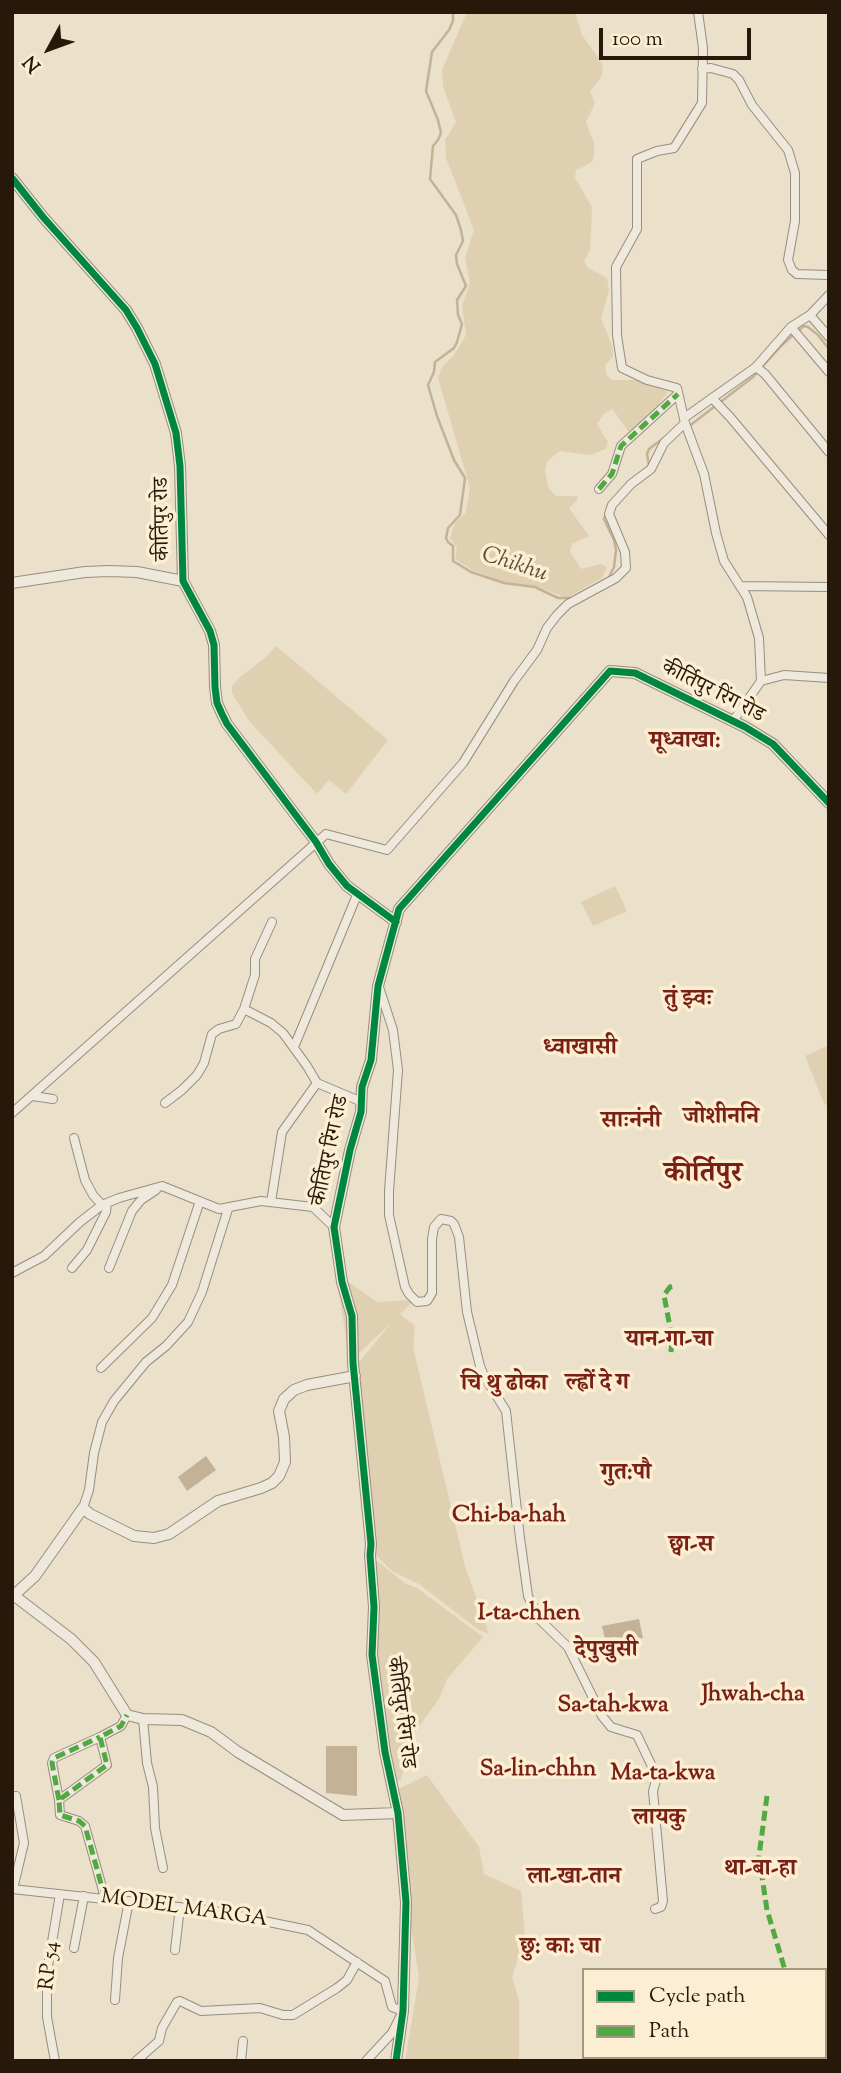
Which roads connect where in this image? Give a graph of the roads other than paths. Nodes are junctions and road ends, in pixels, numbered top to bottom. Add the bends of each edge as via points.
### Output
1 (698, 12) edge
2 (702, 69) junction
3 (12, 178) edge
4 (829, 275) edge
5 (829, 295) edge
6 (810, 315) junction
7 (791, 327) junction
8 (829, 337) edge
9 (756, 367) junction
10 (829, 372) edge
11 (678, 394) junction
12 (712, 398) junction
13 (684, 420) junction
14 (829, 452) edge
15 (599, 489) dead end
16 (829, 535) edge
17 (183, 581) junction
18 (12, 583) edge
19 (740, 586) junction
20 (829, 587) edge
21 (829, 678) edge
22 (761, 681) junction
23 (733, 722) junction
24 (829, 803) edge
25 (317, 842) junction
26 (357, 895) junction
27 (272, 922) dead end
28 (396, 922) junction
29 (378, 986) junction
30 (244, 1010) junction
31 (295, 1047) junction
32 (317, 1083) junction
33 (32, 1096) junction
34 (53, 1099) dead end
35 (362, 1102) junction
36 (165, 1103) dead end
37 (12, 1113) edge
38 (74, 1138) dead end
39 (162, 1186) junction
40 (200, 1201) junction
41 (271, 1202) junction
42 (105, 1204) junction
43 (228, 1209) junction
44 (334, 1227) junction
45 (72, 1268) dead end
46 (109, 1268) dead end
47 (12, 1273) edge
48 (101, 1368) dead end
49 (355, 1376) junction
50 (83, 1508) junction
51 (13, 1595) edge
52 (127, 1715) junction
53 (143, 1719) junction
54 (100, 1737) junction
55 (16, 1796) dead end
56 (59, 1800) junction
57 (398, 1813) junction
58 (163, 1868) dead end
59 (13, 1889) edge
60 (60, 1894) junction
61 (84, 1896) junction
62 (105, 1898) junction
63 (129, 1901) junction
64 (180, 1907) junction
65 (655, 1909) dead end
66 (74, 1948) dead end
67 (175, 1950) dead end
68 (357, 1962) junction
69 (116, 2000) dead end
70 (403, 2011) junction
71 (51, 2038) junction
72 (243, 2041) dead end
73 (49, 2061) edge
74 (55, 2061) edge
75 (136, 2061) edge
76 (241, 2061) edge
77 (366, 2061) edge
78 (396, 2061) edge

1 - 2 street
2 - 4 street via 733,74 788,150 795,173 795,221 788,260 797,274
2 - 11 street via 702,103 674,148 637,159 637,229 615,267 622,368 677,388
3 - 17 street, कीर्तिपुर रोड via 126,310 156,364 176,433
5 - 6 street
6 - 7 street
6 - 8 street
7 - 9 street
7 - 10 street
9 - 12 street
9 - 14 street
11 - 13 street
11 - 15 street via 621,446 612,474
12 - 13 street
12 - 16 street
13 - 19 street via 704,474 724,561
13 - 25 street via 664,443 651,469 612,505 609,514 625,552 626,568 557,615 463,763 387,850 326,834
17 - 18 street via 109,571
17 - 25 street, कीर्तिपुर रोड via 210,631 215,687 227,724
19 - 20 street
19 - 22 street via 759,638
21 - 22 street via 784,676
22 - 23 street
23 - 24 street, कीर्तिपुर रिंग रोड via 772,744
23 - 28 street, कीर्तिपुर रिंग रोड via 635,673 610,671 399,909
25 - 26 street, कीर्तिपुर रोड via 329,864
25 - 33 street
26 - 28 street, कीर्तिपुर रोड
26 - 31 street
27 - 30 street via 255,959
28 - 29 street, कीर्तिपुर रिंग रोड
29 - 35 street, कीर्तिपुर रिंग रोड
29 - 65 street via 393,1030 398,1070 389,1215 405,1287 417,1302 427,1301 432,1293 434,1227 441,1219 451,1221 459,1237 467,1312 480,1366 506,1411 528,1595 539,1619 568,1647 602,1716 611,1727 637,1735 657,1777 653,1790 663,1901
30 - 31 street via 271,1023
30 - 36 street via 236,1024 212,1034 197,1075
31 - 32 street
32 - 35 street
32 - 41 street via 282,1132
33 - 34 street
33 - 37 street
35 - 44 street, कीर्तिपुर रिंग रोड
38 - 42 street via 85,1181
39 - 40 street
39 - 42 street
39 - 46 street via 132,1211
40 - 43 street
40 - 48 street via 172,1285 152,1318
41 - 43 street
41 - 44 street via 313,1207
42 - 45 street via 106,1212 87,1250
42 - 47 street via 44,1256
43 - 50 street via 188,1322 146,1362 102,1422
44 - 49 street, कीर्तिपुर रिंग रोड via 352,1316
49 - 50 street via 307,1385 284,1399 279,1410 285,1462 279,1476 261,1488 218,1501 169,1534 134,1536
49 - 57 street, कीर्तिपुर रिंग रोड via 371,1544 372,1654
50 - 51 street via 35,1576
51 - 52 street via 94,1662
52 - 53 street
52 - 54 street via 121,1727
53 - 57 street via 182,1720 211,1732 343,1815
53 - 58 street
54 - 56 street via 107,1765
54 - 56 street via 54,1758
55 - 59 street via 24,1843
56 - 62 street via 60,1815 85,1826
57 - 70 street, कीर्तिपुर रिंग रोड via 406,1902
59 - 60 street, MODEL MARGA
60 - 61 street, MODEL MARGA
60 - 71 street, RP 54 via 47,1972
61 - 62 street, MODEL MARGA
61 - 66 street
62 - 63 street, MODEL MARGA
63 - 64 street, MODEL MARGA
63 - 69 street
64 - 67 street
64 - 68 street, MODEL MARGA via 308,1930
68 - 70 street, MODEL MARGA via 385,1980 392,2007
68 - 75 street via 337,1988 293,2015 260,2008 201,2011 177,2002 159,2041
70 - 77 street via 392,2033
70 - 78 street, कीर्तिपुर रिंग रोड
71 - 73 street, RP 54
71 - 74 street, RP 54
72 - 76 street

